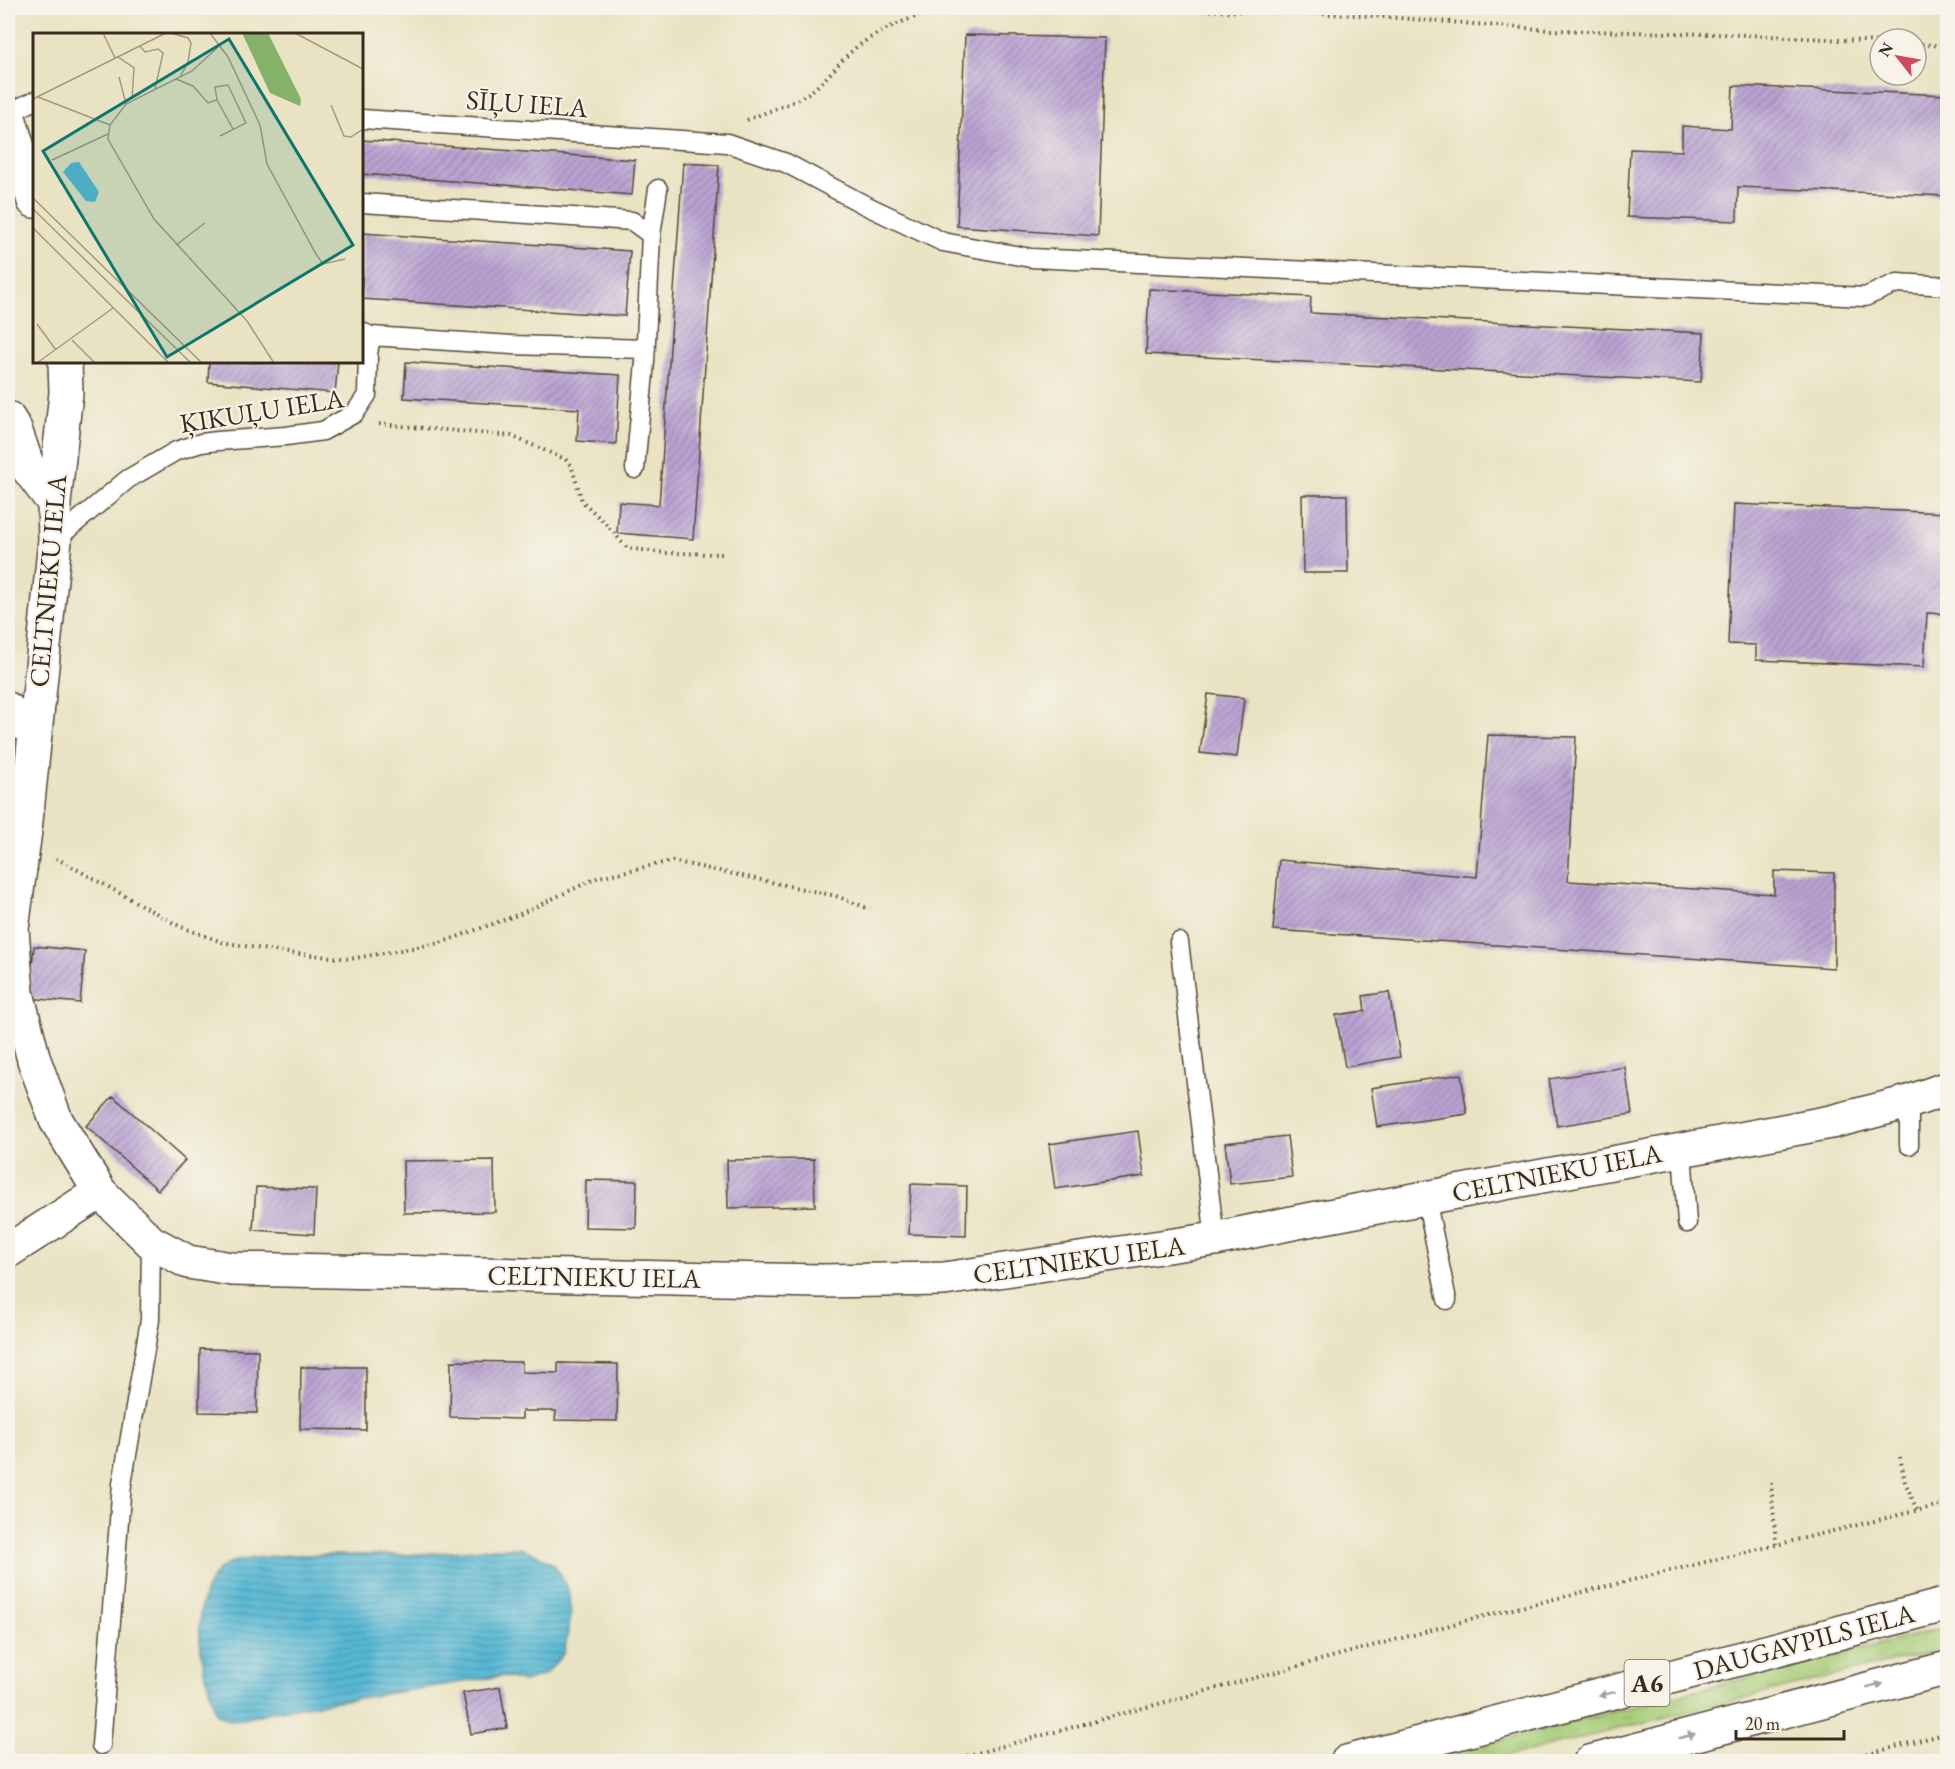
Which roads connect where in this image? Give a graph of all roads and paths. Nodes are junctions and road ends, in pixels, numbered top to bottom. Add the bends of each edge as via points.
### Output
1 (947, 8) edge
2 (1119, 8) edge
3 (1868, 41) edge
4 (1928, 45) edge
5 (1947, 46) edge
6 (33, 101) edge
7 (8, 113) edge
8 (363, 119) edge
9 (746, 120) dead end
10 (658, 189) dead end
11 (33, 198) edge
12 (363, 204) edge
13 (651, 235) junction
14 (1947, 286) edge
15 (366, 334) edge
16 (646, 349) junction
17 (65, 363) edge
18 (8, 418) edge
19 (338, 421) junction
20 (635, 469) dead end
21 (54, 503) junction
22 (55, 540) junction
23 (725, 554) dead end
24 (8, 709) edge
25 (35, 730) junction
26 (24, 841) junction
27 (870, 909) dead end
28 (10, 927) edge
29 (1179, 942) dead end
30 (12, 992) edge
31 (1947, 1089) edge
32 (1909, 1102) junction
33 (1909, 1145) dead end
34 (1682, 1150) junction
35 (100, 1192) junction
36 (1426, 1198) junction
37 (1687, 1223) dead end
38 (1215, 1239) junction
39 (151, 1242) junction
40 (8, 1251) edge
41 (1447, 1300) dead end
42 (1900, 1457) dead end
43 (1771, 1484) dead end
44 (1947, 1503) edge
45 (1917, 1510) junction
46 (1776, 1544) junction
47 (1947, 1604) edge
48 (1947, 1668) edge
49 (1947, 1733) edge
50 (101, 1745) dead end
51 (944, 1761) edge
52 (1347, 1761) edge
53 (1590, 1761) edge
54 (1838, 1761) edge

1 - 9 path via 903,21 858,46 814,89
2 - 3 path via 1359,15 1550,30
4 - 5 path
6 - 7 lane
7 - 11 main road
8 - 14 lane, SĪĻU IELA via 727,143 786,163 943,242 1031,258 1865,297 1897,283
10 - 13 lane
12 - 13 lane via 632,221
13 - 16 lane
15 - 16 lane via 512,345
15 - 19 lane via 367,394 355,413
16 - 20 lane
17 - 21 main road, CELTNIEKU IELA via 66,393
18 - 21 main road via 29,470
19 - 22 lane, ĶIKUĻU IELA via 323,431 201,443 176,451 128,479
19 - 23 path, ĶIKUĻU IELA via 511,436 565,459 571,465 582,501 627,548
21 - 22 main road, CELTNIEKU IELA
22 - 25 main road, CELTNIEKU IELA
24 - 25 main road via 18,721
25 - 26 main road, CELTNIEKU IELA
26 - 27 path via 181,927 222,942 350,959 440,943 520,914 599,877 672,861 836,896
26 - 28 main road, CELTNIEKU IELA
28 - 30 main road, CELTNIEKU IELA
29 - 38 lane
30 - 35 main road, CELTNIEKU IELA via 56,1120
31 - 32 main road, CELTNIEKU IELA
32 - 33 lane
32 - 34 main road, CELTNIEKU IELA via 1831,1122
34 - 36 main road, CELTNIEKU IELA
34 - 37 lane
35 - 39 main road, CELTNIEKU IELA
35 - 40 main road
36 - 38 main road, CELTNIEKU IELA
36 - 41 lane
38 - 39 main road, CELTNIEKU IELA via 944,1279 821,1281 232,1269 188,1262
39 - 50 lane via 150,1320 122,1484
42 - 45 path
43 - 46 path
44 - 45 path
45 - 46 path
46 - 51 path via 1472,1619
47 -> 52 main road, DAUGAVPILS IELA / A6
53 -> 48 main road, A6
49 - 54 path

